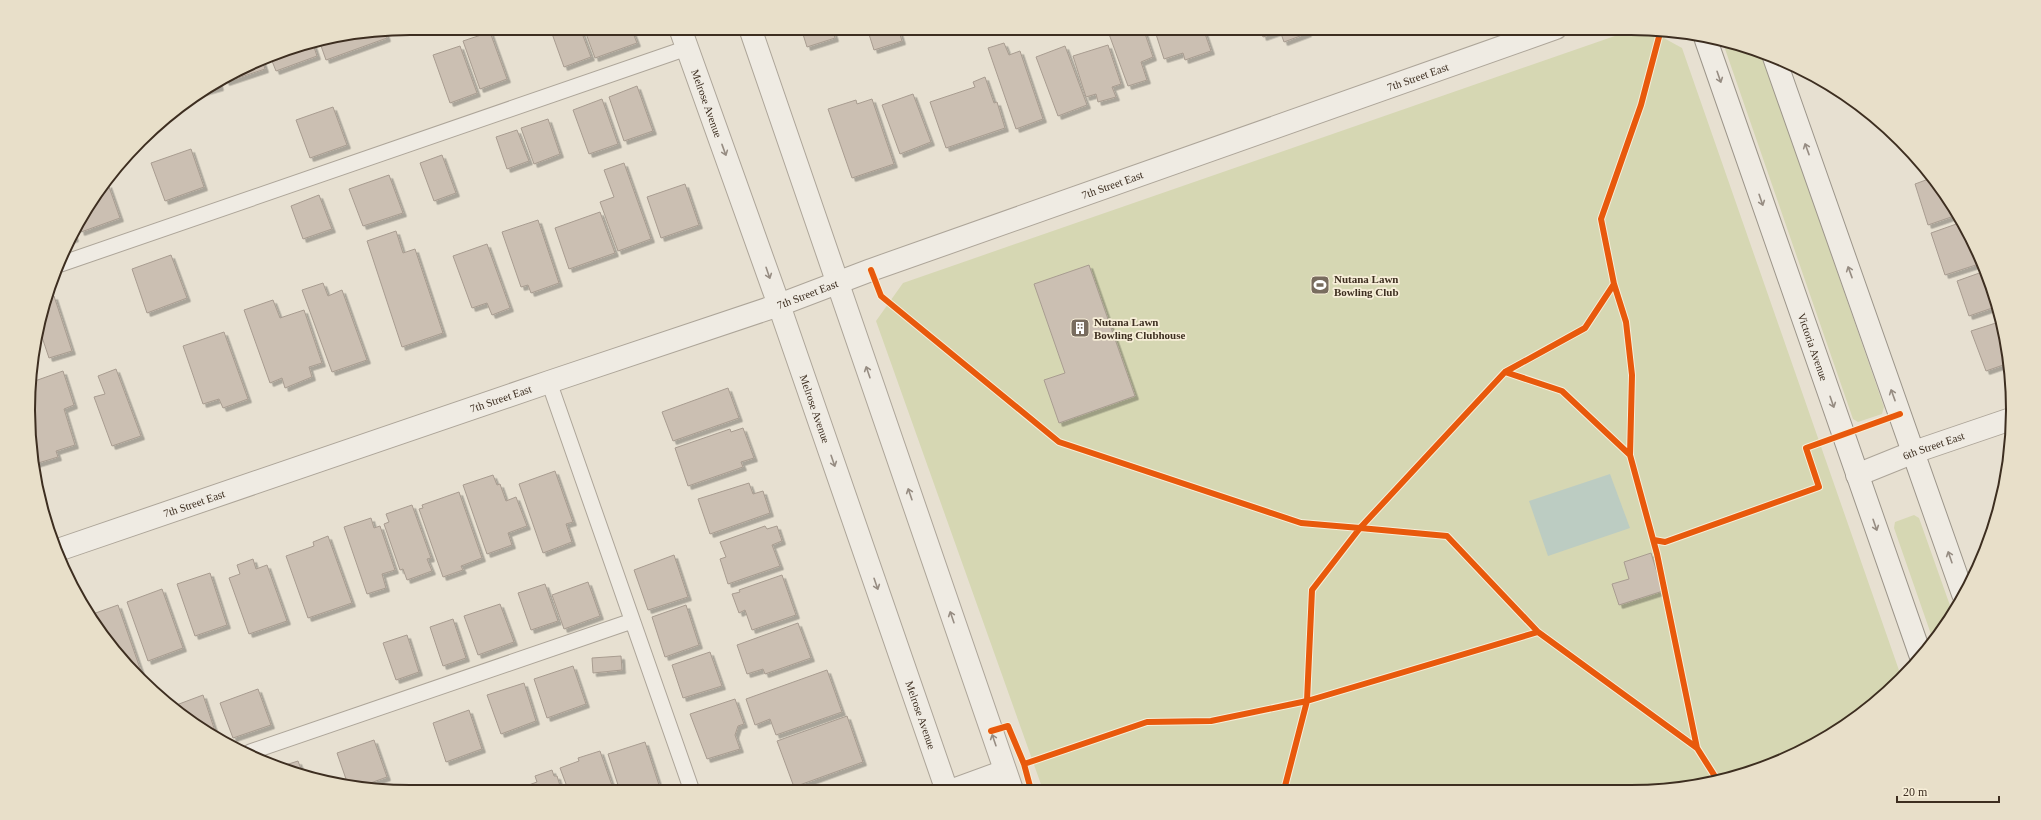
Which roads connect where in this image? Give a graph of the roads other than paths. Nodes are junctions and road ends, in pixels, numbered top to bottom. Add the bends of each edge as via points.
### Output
1 (753, 35) edge
2 (1536, 35) edge
3 (683, 38) edge
4 (1707, 43) edge
5 (1776, 65) edge
6 (66, 262) edge
7 (837, 282) junction
8 (779, 306) junction
9 (549, 382) junction
10 (2006, 421) edge
11 (1914, 452) junction
12 (1857, 475) junction
13 (62, 549) edge
14 (1961, 588) edge
15 (632, 621) junction
16 (1919, 650) edge
17 (254, 751) edge
18 (1008, 781) edge
19 (690, 785) edge
20 (947, 785) edge
21 (984, 785) edge

1 - 7 street
2 - 7 street, 7th Street East
3 - 6 lane
3 -> 8 street, Melrose Avenue
4 -> 12 street, Victoria Avenue
11 -> 5 street
7 - 8 street, 7th Street East
18 -> 7 street
8 - 9 street, 7th Street East
8 -> 20 street, Melrose Avenue
9 - 13 street, 7th Street East
9 - 15 lane
10 - 11 street, 6th Street East
11 - 12 street, 6th Street East
14 -> 11 street
12 -> 16 street, Victoria Avenue
15 - 17 lane
15 - 19 lane
18 - 21 street

